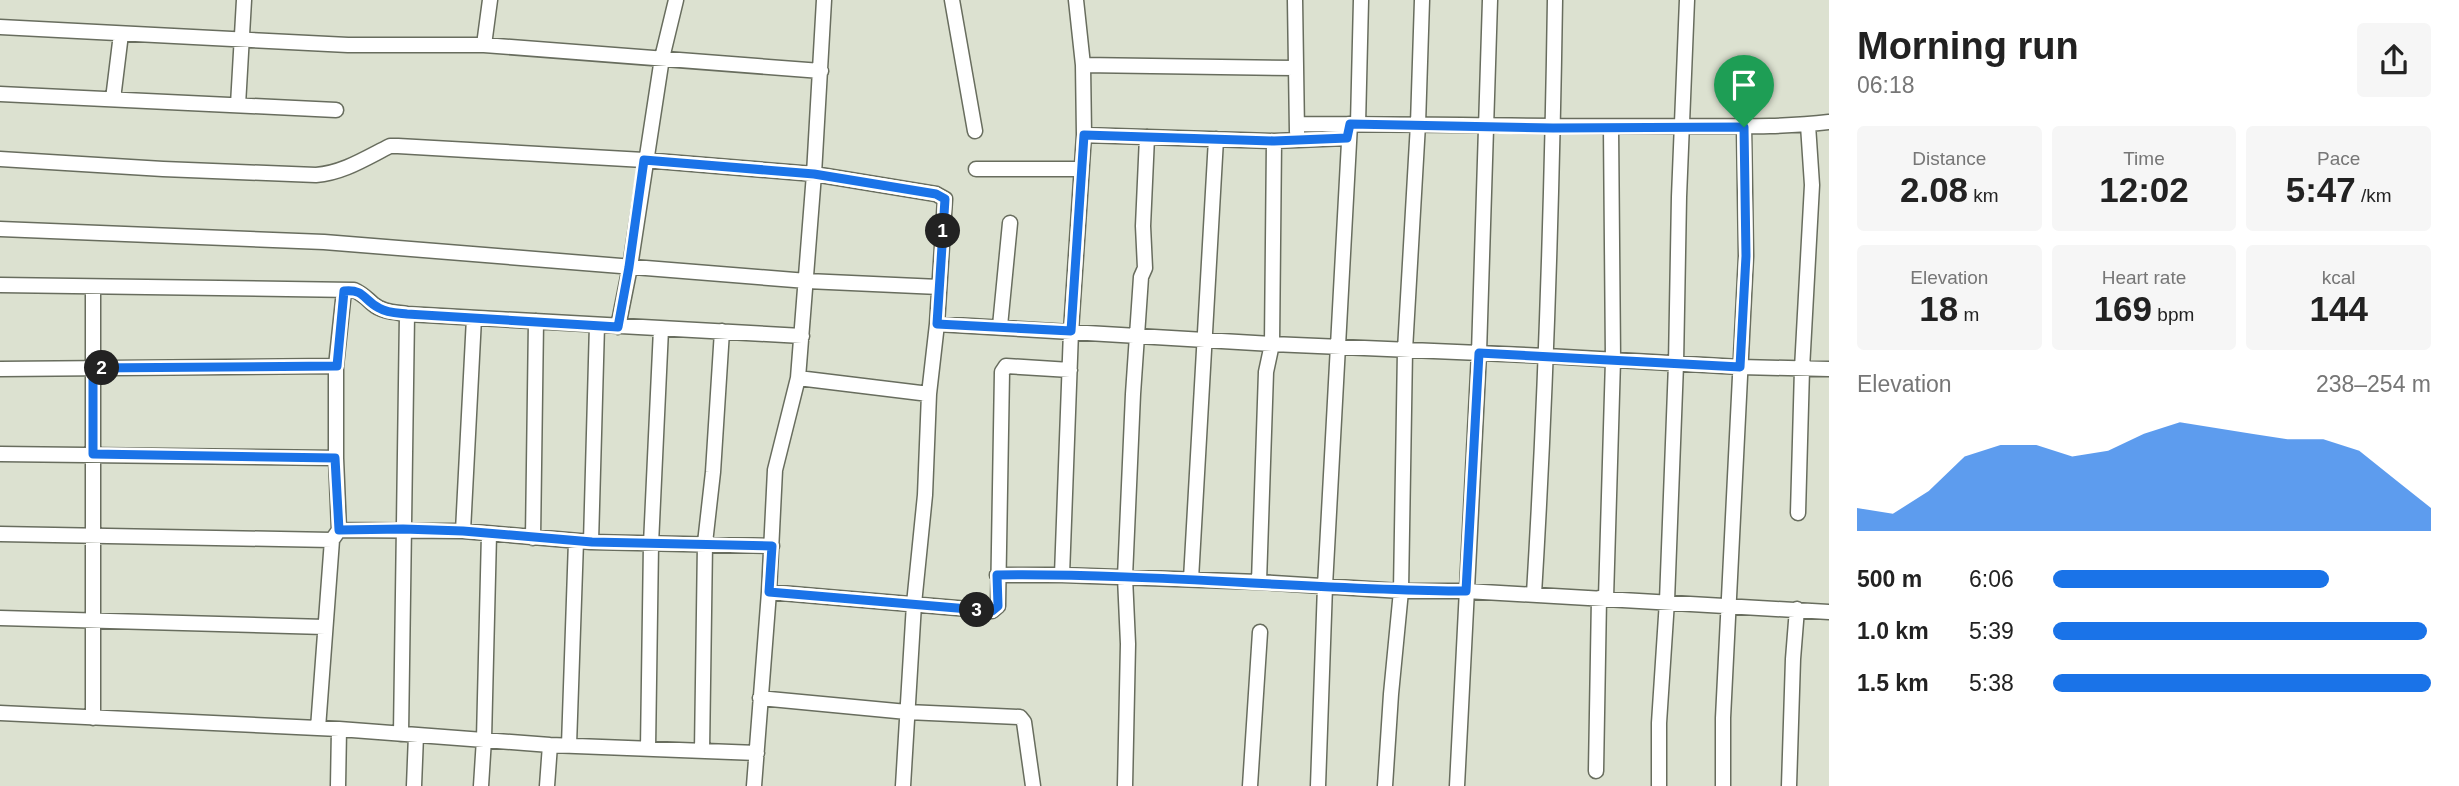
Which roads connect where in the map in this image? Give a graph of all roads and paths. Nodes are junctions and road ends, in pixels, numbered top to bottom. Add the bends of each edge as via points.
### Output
1 (244, 0) edge
2 (490, 0) edge
3 (676, 0) edge
4 (824, 0) edge
5 (952, 0) edge
6 (1076, 0) edge
7 (1295, 0) edge
8 (1361, 0) edge
9 (1423, 0) edge
10 (1490, 0) edge
11 (1555, 0) edge
12 (1687, 0) edge
13 (0, 27) edge
14 (121, 34) junction
15 (241, 40) junction
16 (484, 45) junction
17 (662, 58) junction
18 (1083, 65) junction
19 (1295, 68) junction
20 (821, 71) junction
21 (0, 94) edge
22 (113, 99) junction
23 (238, 105) junction
24 (335, 110) dead end
25 (1829, 122) edge
26 (1297, 124) junction
27 (1418, 124) junction
28 (1808, 125) junction
29 (1683, 126) junction
30 (1486, 127) junction
31 (1612, 127) junction
32 (1744, 127) junction
33 (1553, 128) junction
34 (1352, 129) junction
35 (975, 131) dead end
36 (1084, 135) junction
37 (1147, 137) junction
38 (1216, 139) junction
39 (1298, 140) junction
40 (1274, 141) junction
41 (0, 159) edge
42 (644, 160) junction
43 (976, 169) dead end
44 (1081, 169) junction
45 (814, 174) junction
46 (1010, 223) dead end
47 (0, 229) edge
48 (629, 267) junction
49 (807, 281) junction
50 (0, 285) edge
51 (93, 287) junction
52 (939, 287) junction
53 (344, 291) junction
54 (407, 314) junction
55 (474, 318) junction
56 (536, 321) junction
57 (937, 324) junction
58 (597, 325) junction
59 (1000, 326) junction
60 (618, 327) junction
61 (661, 328) junction
62 (722, 331) junction
63 (1071, 331) junction
64 (802, 336) junction
65 (1137, 336) junction
66 (1205, 341) junction
67 (1272, 344) junction
68 (1336, 347) junction
69 (1405, 350) junction
70 (1479, 353) junction
71 (1548, 356) junction
72 (1613, 360) junction
73 (1676, 364) junction
74 (337, 366) junction
75 (1740, 367) junction
76 (93, 368) junction
77 (0, 369) edge
78 (1802, 369) junction
79 (1829, 369) edge
80 (1070, 370) junction
81 (798, 378) junction
82 (929, 394) junction
83 (0, 454) edge
84 (93, 454) junction
85 (335, 458) junction
86 (1798, 513) dead end
87 (403, 529) junction
88 (463, 531) junction
89 (0, 534) edge
90 (489, 534) junction
91 (336, 535) junction
92 (94, 536) junction
93 (533, 538) junction
94 (576, 541) junction
95 (592, 542) junction
96 (705, 543) junction
97 (651, 544) junction
98 (772, 546) junction
99 (997, 575) junction
100 (1062, 575) junction
101 (1125, 577) junction
102 (1191, 579) junction
103 (1259, 582) junction
104 (1325, 586) junction
105 (1401, 591) junction
106 (1466, 591) junction
107 (769, 592) junction
108 (1534, 594) junction
109 (1603, 598) junction
110 (1667, 601) junction
111 (914, 604) junction
112 (1730, 606) junction
113 (1797, 610) junction
114 (1829, 612) edge
115 (0, 618) edge
116 (94, 620) junction
117 (325, 627) junction
118 (1260, 632) dead end
119 (760, 698) junction
120 (907, 712) junction
121 (0, 713) edge
122 (93, 718) junction
123 (318, 728) junction
124 (339, 729) junction
125 (401, 734) junction
126 (416, 734) junction
127 (484, 739) junction
128 (550, 745) junction
129 (569, 746) junction
130 (648, 748) junction
131 (702, 751) junction
132 (757, 754) junction
133 (1596, 771) dead end
134 (338, 786) edge
135 (414, 786) edge
136 (481, 786) edge
137 (547, 786) edge
138 (754, 786) edge
139 (903, 786) edge
140 (1033, 786) edge
141 (1125, 786) edge
142 (1250, 786) edge
143 (1318, 786) edge
144 (1385, 786) edge
145 (1457, 786) edge
146 (1659, 786) edge
147 (1723, 786) edge
148 (1789, 786) edge

1 - 15 street
2 - 16 street
3 - 17 street
4 - 20 street
5 - 35 street
6 - 18 street
7 - 19 street
8 - 34 street
9 - 27 street
10 - 30 street
11 - 33 street
12 - 29 street
13 - 14 street
14 - 15 street
14 - 22 street
15 - 16 street
15 - 23 street
16 - 17 street
17 - 20 street
17 - 42 street
18 - 19 street
18 - 36 street
19 - 26 street
20 - 45 street
21 - 22 street
22 - 23 street
23 - 24 street
25 - 28 street
26 - 34 street
26 - 39 street
27 - 30 street
27 - 34 street
27 - 69 street
28 - 32 street
28 - 78 street via 1812,185
29 - 31 street
29 - 32 street
29 - 73 street
30 - 33 street
30 - 70 street
31 - 33 street
31 - 72 street
32 - 75 street via 1746,256
33 - 71 street
34 - 39 street
34 - 68 street
36 - 37 street
36 - 44 street
37 - 38 street
37 - 65 street via 1145,268
38 - 40 street
38 - 66 street
39 - 40 street
40 - 67 street
41 - 42 street via 316,175 344,169 390,146
42 - 45 street
42 - 48 street
43 - 44 street
44 - 63 street
45 - 49 street
45 - 52 street via 945,199
46 - 59 street
47 - 48 street via 324,242
48 - 49 street
48 - 60 street
49 - 52 street
49 - 64 street
50 - 51 street
51 - 53 street
51 - 76 street
52 - 57 street
53 - 54 street via 364,294 382,310
53 - 74 street
54 - 55 street
54 - 87 street
55 - 56 street
55 - 88 street
56 - 58 street
56 - 93 street
57 - 59 street
57 - 82 street
58 - 60 street
58 - 95 street
59 - 63 street
60 - 61 street
61 - 62 street
61 - 97 street
62 - 64 street
62 - 96 street
63 - 65 street
63 - 80 street
64 - 81 street
65 - 66 street
65 - 101 street
66 - 67 street
66 - 102 street
67 - 68 street
67 - 103 street via 1266,372
68 - 69 street
68 - 104 street
69 - 70 street
69 - 105 street
70 - 71 street
70 - 106 street
71 - 72 street
71 - 108 street
72 - 73 street
72 - 109 street
73 - 75 street
73 - 110 street
74 - 76 street
74 - 85 street
75 - 78 street
75 - 112 street
76 - 77 street
76 - 84 street
78 - 79 street
78 - 86 street
80 - 99 street via 1006,366 1002,372
80 - 100 street
81 - 82 street
81 - 98 street via 775,470
82 - 111 street
83 - 84 street
84 - 85 street
84 - 92 street
85 - 91 street
87 - 88 street
87 - 91 street
87 - 125 street
88 - 90 street
89 - 92 street
90 - 93 street
90 - 127 street
91 - 92 street
91 - 117 street
92 - 116 street
93 - 94 street
94 - 95 street
94 - 129 street
95 - 97 street
96 - 97 street
96 - 98 street
96 - 131 street
97 - 130 street
98 - 107 street
99 - 100 street
99 - 111 street via 998,606 992,611
100 - 101 street
101 - 102 street
101 - 141 street
102 - 103 street
103 - 104 street
104 - 105 street
104 - 143 street
105 - 106 street
105 - 144 street
106 - 108 street
106 - 145 street
107 - 111 street
107 - 119 street
108 - 109 street
109 - 110 street
109 - 133 street
110 - 112 street
110 - 146 street
111 - 120 street
112 - 113 street
112 - 147 street
113 - 114 street
113 - 148 street
115 - 116 street
116 - 117 street
116 - 122 street
117 - 123 street
118 - 142 street
119 - 120 street
119 - 132 street
120 - 139 street
120 - 140 street via 1020,717
121 - 122 street
122 - 123 street
123 - 124 street
124 - 125 street
124 - 134 street
125 - 126 street
126 - 127 street
126 - 135 street
127 - 128 street
127 - 136 street
128 - 129 street
128 - 137 street
129 - 130 street
130 - 131 street
131 - 132 street
132 - 138 street

